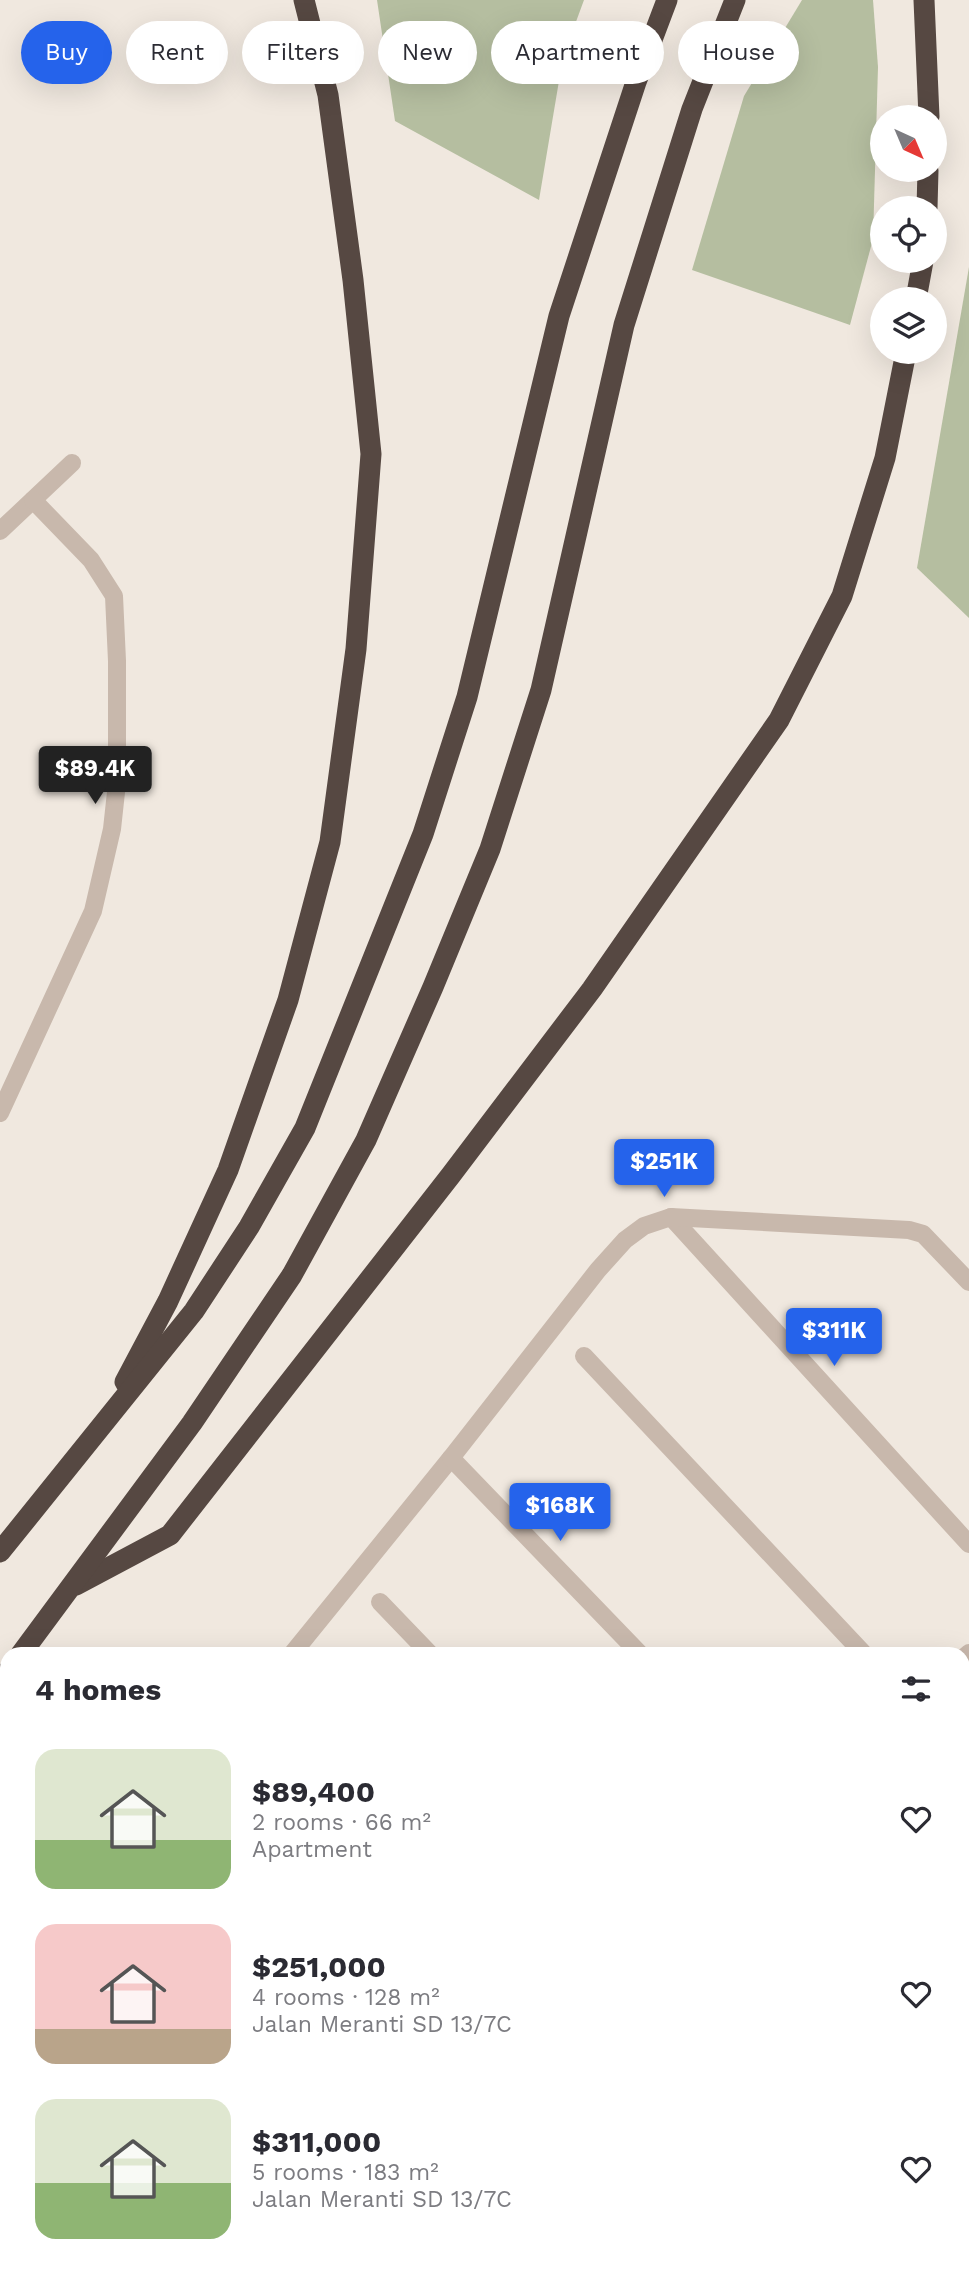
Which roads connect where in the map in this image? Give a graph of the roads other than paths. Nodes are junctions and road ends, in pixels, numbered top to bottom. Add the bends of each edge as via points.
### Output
1 (304, 0) edge
2 (667, 0) edge
3 (735, 0) edge
4 (924, 0) edge
5 (928, 105) edge
6 (903, 364) edge
7 (72, 463) dead end
8 (33, 500) junction
9 (0, 531) edge
10 (0, 1113) edge
11 (671, 1217) junction
12 (969, 1282) edge
13 (584, 1356) dead end
14 (102, 1427) junction
15 (451, 1458) junction
16 (969, 1544) edge
17 (0, 1552) edge
18 (71, 1588) junction
19 (380, 1602) dead end
20 (26, 1647) edge
21 (298, 1647) edge
22 (423, 1647) edge
23 (633, 1647) edge
24 (857, 1647) edge

1 - 14 highway via 328,95 371,454 356,649 330,842 288,1000 228,1170 168,1301
2 - 14 highway via 559,316 467,697 424,834 305,1128 194,1311
3 - 18 highway via 692,109 624,325 541,690 490,849 438,974 366,1140 292,1275 192,1423
4 - 5 highway
6 - 18 highway via 885,458 842,596 779,720 592,989 170,1535
7 - 8 street
8 - 9 street
8 - 10 street via 90,560 114,596 117,783 112,829 93,911
11 - 12 street via 909,1230 923,1234
11 - 15 street via 644,1226 625,1240
11 - 16 street
13 - 24 street
14 - 17 highway
15 - 21 street
15 - 23 street
18 - 20 highway
19 - 22 street

